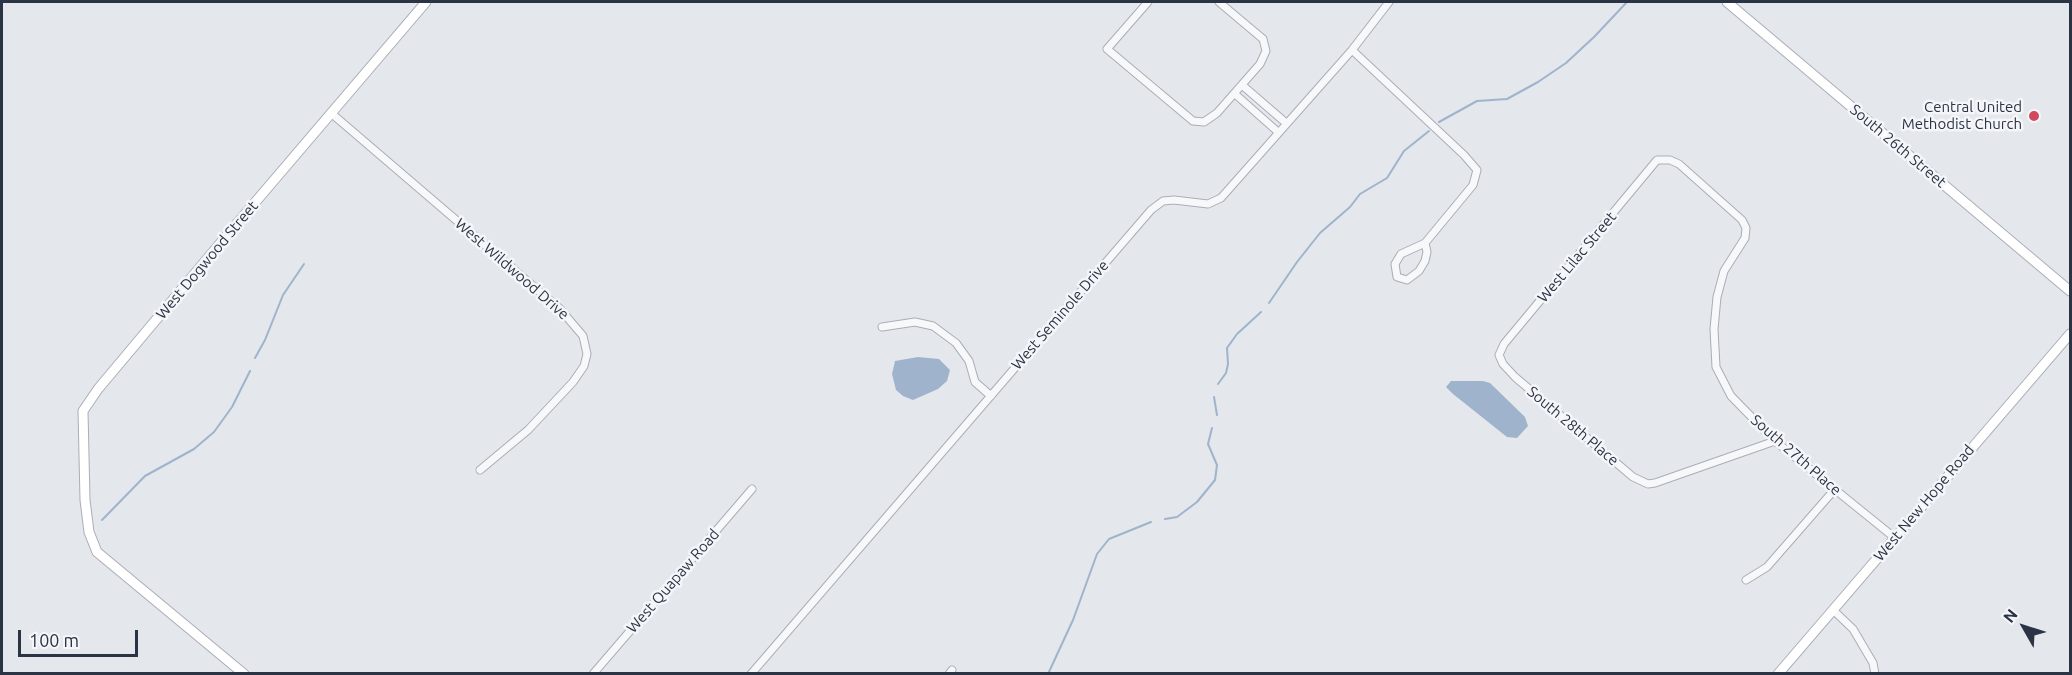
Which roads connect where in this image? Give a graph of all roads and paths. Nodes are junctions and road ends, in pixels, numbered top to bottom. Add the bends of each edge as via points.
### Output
1 (426, 2) edge
2 (1148, 2) edge
3 (1219, 2) edge
4 (1387, 2) edge
5 (1727, 2) edge
6 (1352, 50) junction
7 (1242, 85) junction
8 (1234, 94) junction
9 (331, 113) junction
10 (1286, 123) junction
11 (1278, 132) junction
12 (1658, 160) joint
13 (1425, 243) junction
14 (2070, 291) edge
15 (882, 327) dead end
16 (2070, 333) edge
17 (1499, 355) joint
18 (991, 396) junction
19 (1775, 441) junction
20 (480, 470) dead end
21 (752, 489) dead end
22 (1835, 489) junction
23 (1895, 538) junction
24 (1746, 580) dead end
25 (1833, 610) junction
26 (244, 674) edge
27 (593, 674) edge
28 (751, 674) edge
29 (1778, 674) edge
30 (1875, 674) edge

1 - 9 street, West Dogwood Street
2 - 8 street via 1107,49 1192,121 1204,122
3 - 7 street via 1263,39 1266,51
4 - 6 street, West Seminole Drive
5 - 14 street, South 26th Street
6 - 10 street, West Seminole Drive
6 - 13 street via 1477,170 1473,184
7 - 8 street
7 - 10 street
8 - 11 street
9 - 20 street, West Wildwood Drive via 560,309 583,336 587,354 573,382 528,430
9 - 26 street, West Dogwood Street via 83,411 85,500 89,532 97,552
10 - 11 street, West Seminole Drive
11 - 18 street, West Seminole Drive via 1221,198 1208,204 1163,201 1151,210
12 - 17 street, West Lilac Street via 1504,344
12 - 19 street, South 27th Place via 1678,165 1742,220 1746,228 1745,238 1724,271 1717,297 1716,367 1731,396
13 - 13 street via 1401,255 1395,264 1397,277 1407,280 1419,271 1427,252
15 - 18 street via 915,322 933,326 956,343 969,362 975,382
16 - 23 street, West New Hope Road
17 - 19 street, South 28th Place via 1515,377 1633,477 1648,484
18 - 28 street, West Seminole Drive
19 - 22 street, South 27th Place
21 - 27 street, West Quapaw Road
22 - 23 street, South 27th Place
22 - 24 street via 1767,567
23 - 25 street, West New Hope Road
25 - 29 street, West New Hope Road
25 - 30 street via 1853,629 1873,663

